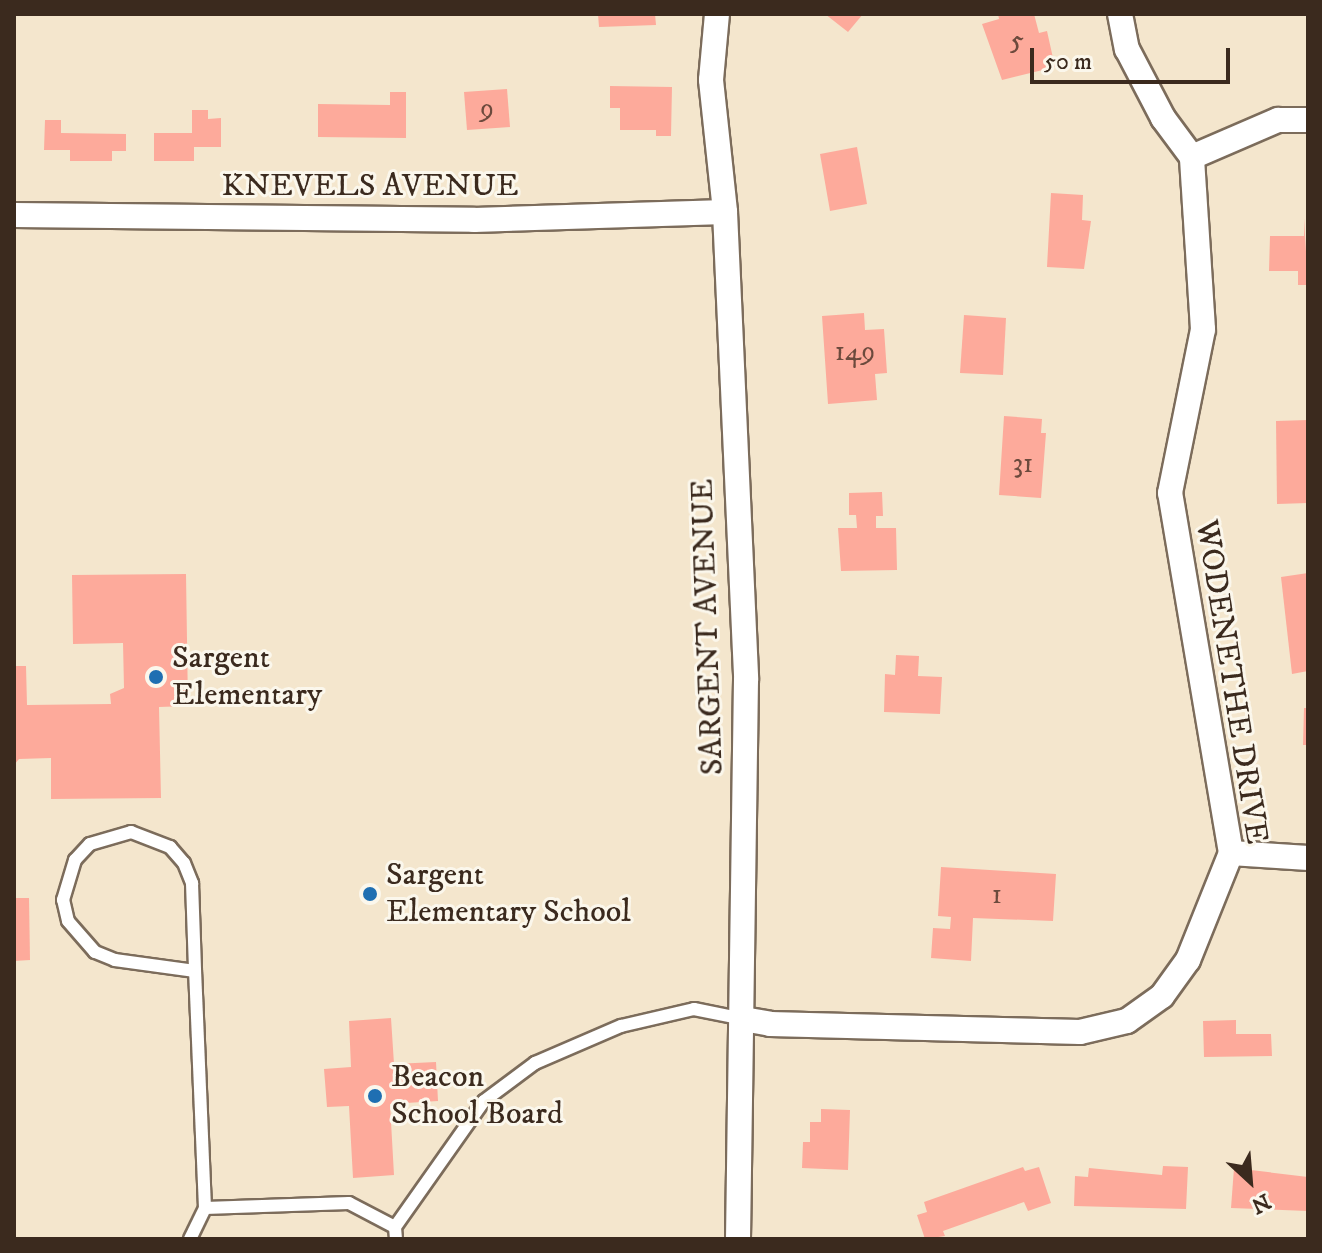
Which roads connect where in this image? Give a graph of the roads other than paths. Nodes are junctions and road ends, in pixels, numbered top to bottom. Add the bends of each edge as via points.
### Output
1 (717, 14) edge
2 (1120, 14) edge
3 (1308, 120) edge
4 (1192, 157) junction
5 (725, 212) junction
6 (14, 215) edge
7 (1231, 853) junction
8 (1308, 858) edge
9 (195, 971) junction
10 (743, 1019) junction
11 (205, 1208) junction
12 (396, 1233) edge
13 (190, 1239) edge
14 (738, 1239) edge

1 - 5 street, SARGENT AVENUE via 711,80
2 - 4 street via 1127,49 1163,118
3 - 4 street via 1278,120
4 - 7 street, WODENETHE DRIVE via 1203,329 1170,493
5 - 6 street, KNEVELS AVENUE via 474,220
5 - 10 street, SARGENT AVENUE via 746,680
7 - 8 street
7 - 10 street, WODENETHE DRIVE via 1188,960 1162,996 1127,1021 1080,1032
9 - 9 lane via 192,883 184,863 170,847 131,832 90,844 75,860 63,900 78,939 115,960
9 - 11 lane
10 - 12 lane via 694,1009 621,1026 535,1063 484,1101
10 - 14 street, SARGENT AVENUE
11 - 12 lane via 349,1203
11 - 13 lane

